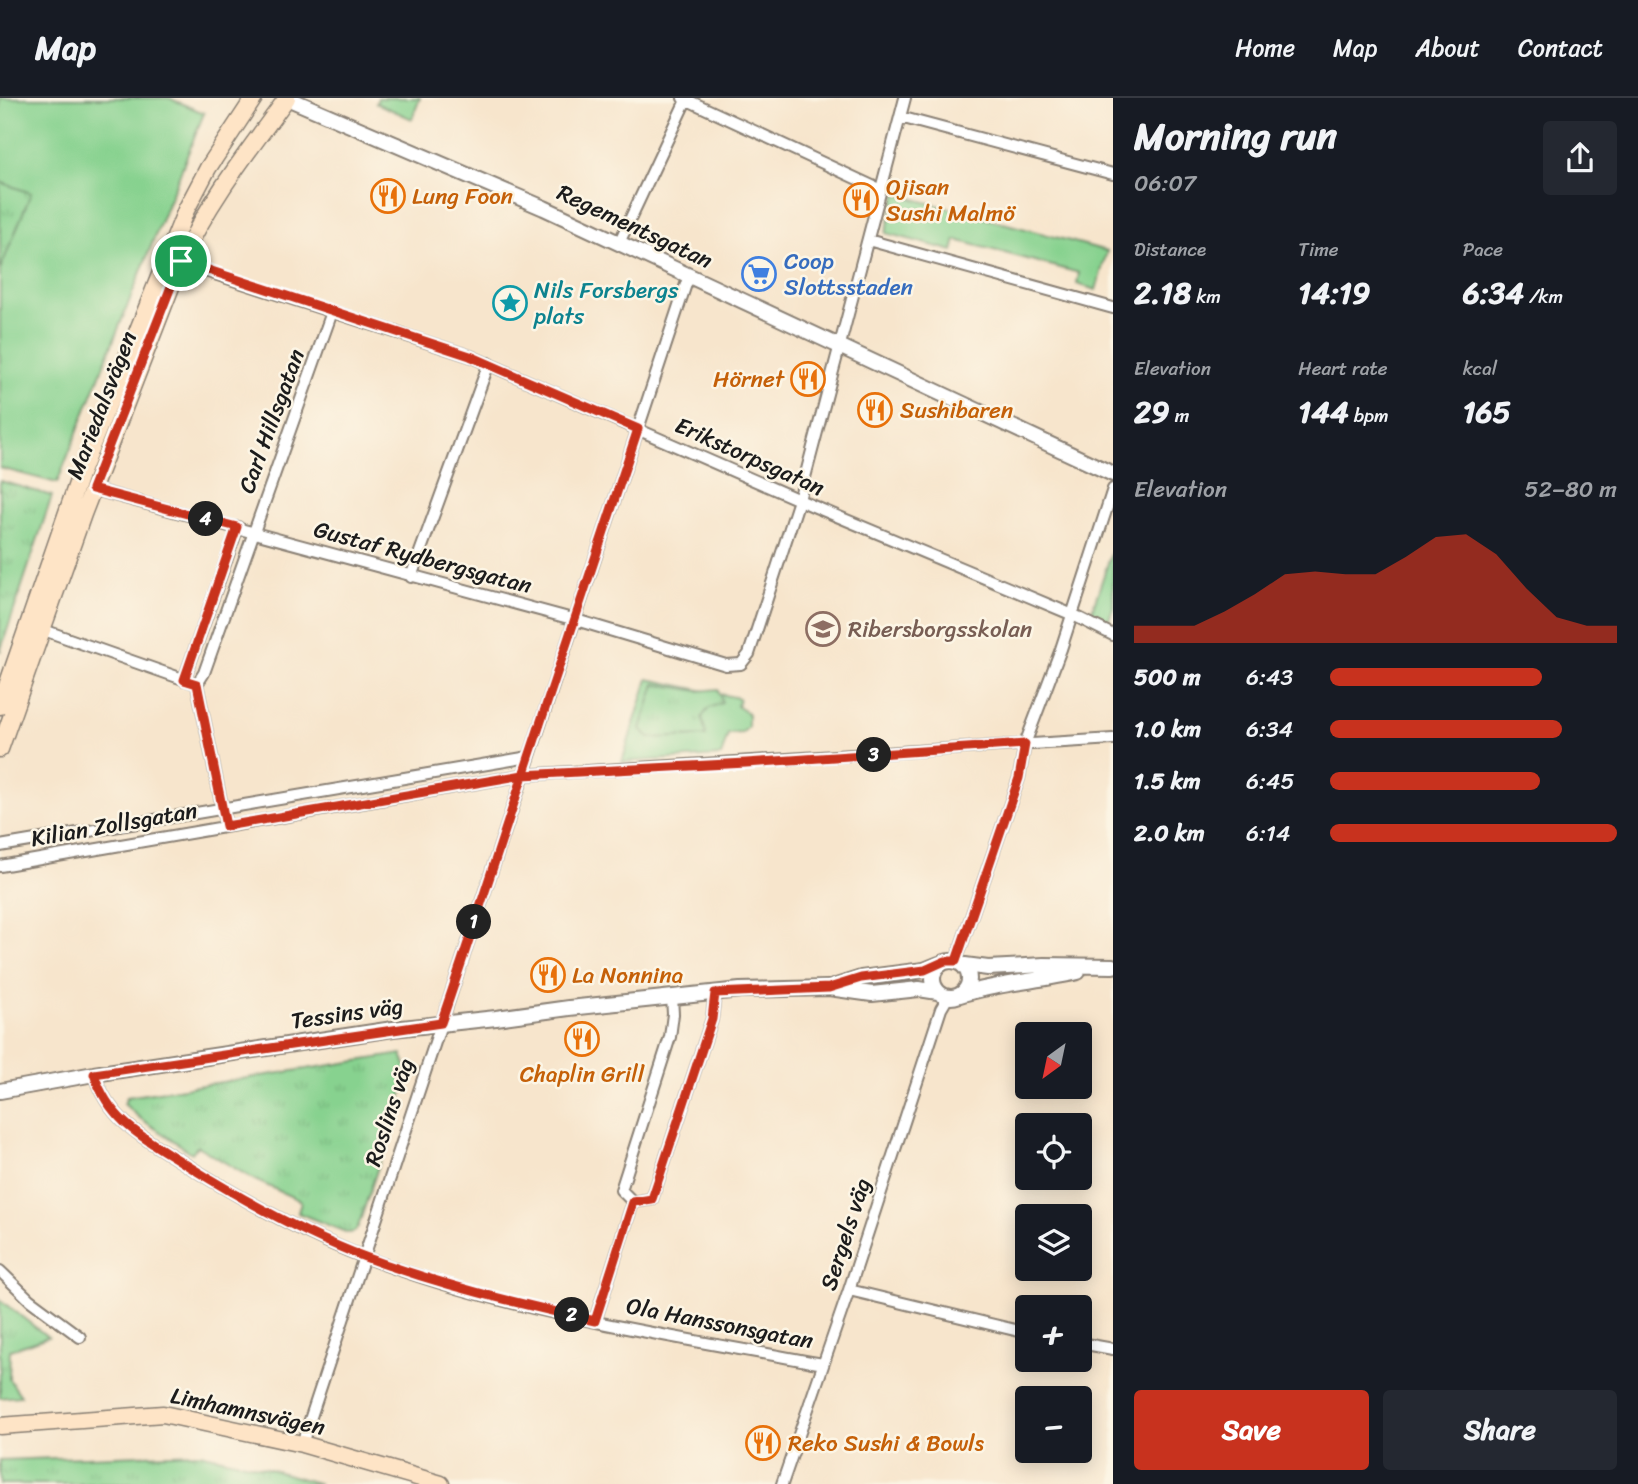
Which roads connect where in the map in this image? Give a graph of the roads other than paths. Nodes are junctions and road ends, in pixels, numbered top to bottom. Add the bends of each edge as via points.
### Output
1 (254, 98) edge
2 (287, 98) edge
3 (905, 98) edge
4 (685, 99) edge
5 (900, 117) junction
6 (1113, 174) edge
7 (880, 190) junction
8 (868, 240) junction
9 (619, 243) junction
10 (174, 258) junction
11 (689, 275) junction
12 (1113, 308) edge
13 (332, 312) junction
14 (839, 347) junction
15 (489, 363) junction
16 (638, 429) junction
17 (1113, 474) edge
18 (92, 489) junction
19 (1113, 489) edge
20 (799, 500) junction
21 (237, 527) junction
22 (254, 531) junction
23 (411, 577) junction
24 (1073, 615) junction
25 (576, 620) junction
26 (35, 627) junction
27 (1113, 635) edge
28 (184, 680) junction
29 (197, 684) junction
30 (0, 706) edge
31 (1113, 739) edge
32 (1025, 744) junction
33 (0, 749) edge
34 (529, 757) junction
35 (523, 775) junction
36 (222, 807) junction
37 (226, 826) junction
38 (0, 846) edge
39 (0, 866) edge
40 (940, 963) junction
41 (960, 963) junction
42 (1106, 966) edge
43 (829, 988) junction
44 (715, 993) junction
45 (948, 995) junction
46 (672, 997) junction
47 (441, 1023) junction
48 (94, 1074) junction
49 (0, 1091) edge
50 (633, 1202) junction
51 (364, 1257) junction
52 (0, 1272) edge
53 (849, 1290) junction
54 (595, 1321) junction
55 (1015, 1330) edge
56 (80, 1337) dead end
57 (1092, 1345) edge
58 (1113, 1349) edge
59 (823, 1364) junction
60 (0, 1426) edge
61 (302, 1444) junction
62 (441, 1484) edge
63 (782, 1484) edge

1 - 10 main road, Mariedalsvägen via 196,188
2 - 9 street, Regementsgatan
2 - 10 main road, Mariedalsvägen
3 - 5 street
4 - 7 street
4 - 9 street
5 - 6 street
5 - 7 street
7 - 8 street
8 - 12 street
8 - 14 street
9 - 11 street, Regementsgatan
10 - 13 street, Erikstorpsgatan
10 - 18 main road, Mariedalsvägen
10 - 26 main road, Mariedalsvägen via 81,472
11 - 14 street, Regementsgatan
11 - 16 street, Roslins väg
13 - 15 street, Erikstorpsgatan
13 - 22 street, Carl Hillsgatan
14 - 17 street, Regementsgatan
14 - 20 street
15 - 16 street, Erikstorpsgatan
15 - 23 street
16 - 20 street, Erikstorpsgatan
16 - 25 street, Roslins väg
18 - 21 street, Gustaf Rydbergsgatan
18 - 26 main road, Mariedalsvägen
19 - 24 street
20 - 24 street, Erikstorpsgatan
20 - 25 street, Gustaf Rydbergsgatan via 741,664 726,665
21 - 22 street, Gustaf Rydbergsgatan
21 - 28 street
22 - 23 street, Gustaf Rydbergsgatan
22 - 29 street, Carl Hillsgatan
23 - 25 street, Gustaf Rydbergsgatan
24 - 27 street, Erikstorpsgatan
24 - 32 street
25 - 34 street, Roslins väg
26 - 28 street
26 - 30 main road, Mariedalsvägen
26 - 33 main road, Mariedalsvägen
28 - 29 street
29 - 36 street
31 - 32 street, Kilian Zollsgatan
32 - 35 street, Kilian Zollsgatan
32 - 41 street via 1019,778
34 - 35 street, Roslins väg
34 - 36 street, Kilian Zollsgatan
35 - 37 street, Kilian Zollsgatan
35 - 47 street, Roslins väg
36 - 37 street
36 - 38 street, Kilian Zollsgatan
37 - 39 street, Kilian Zollsgatan
40 - 41 street, Tessins väg
40 - 43 street, Tessins väg via 925,970 861,978
40 - 45 street via 933,980
41 - 42 street, Tessins väg via 988,968
41 - 45 street via 968,971 969,985
42 - 45 street, Tessins väg
43 - 44 street, Tessins väg
43 - 45 street, Tessins väg via 872,994 919,989
44 - 46 street, Tessins väg
44 - 50 street via 712,1019 652,1199
45 - 53 street, Sergels väg
46 - 47 street, Tessins väg
46 - 50 street via 670,1037 621,1190
47 - 48 street, Tessins väg
47 - 51 street, Roslins väg
48 - 49 street, Tessins väg
48 - 51 street, Ola Hanssonsgatan via 114,1114 151,1143 256,1205
50 - 54 street
51 - 54 street, Ola Hanssonsgatan via 480,1294
51 - 61 street, Roslins väg
52 - 56 street
53 - 55 street
53 - 59 street, Sergels väg
54 - 59 street, Ola Hanssonsgatan
57 - 58 street
59 - 63 street, Sergels väg
60 - 61 main road, Limhamnsvägen via 163,1414
61 - 62 main road, Limhamnsvägen

